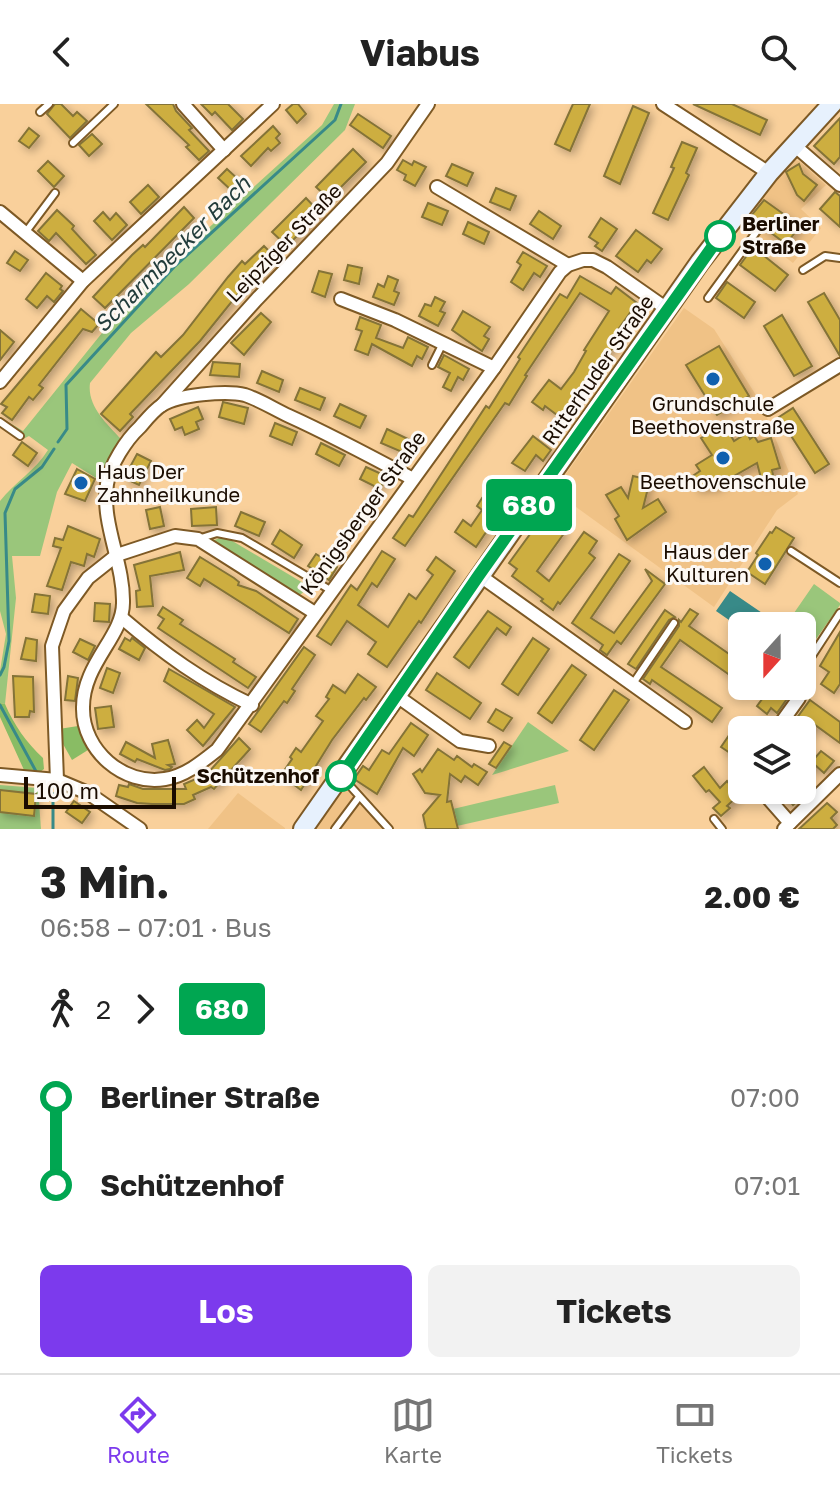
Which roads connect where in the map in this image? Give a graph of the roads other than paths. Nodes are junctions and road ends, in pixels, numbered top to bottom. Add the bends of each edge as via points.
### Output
1 (49, 104) edge
2 (114, 104) edge
3 (183, 104) edge
4 (273, 104) edge
5 (428, 104) edge
6 (663, 104) edge
7 (832, 104) edge
8 (40, 112) dead end
9 (73, 143) dead end
10 (794, 145) junction
11 (224, 150) junction
12 (769, 173) junction
13 (840, 185) edge
14 (437, 187) dead end
15 (55, 193) dead end
16 (0, 212) edge
17 (736, 215) junction
18 (25, 233) junction
19 (840, 258) edge
20 (568, 265) junction
21 (803, 270) dead end
22 (83, 281) junction
23 (708, 298) dead end
24 (341, 299) dead end
25 (667, 309) junction
26 (443, 343) junction
27 (432, 365) dead end
28 (840, 365) edge
29 (494, 368) junction
30 (0, 382) edge
31 (162, 405) junction
32 (768, 409) dead end
33 (0, 422) edge
34 (20, 436) dead end
35 (413, 479) junction
36 (198, 539) junction
37 (791, 551) dead end
38 (117, 555) junction
39 (479, 575) junction
40 (840, 583) edge
41 (332, 591) junction
42 (315, 613) junction
43 (840, 613) edge
44 (122, 618) junction
45 (674, 623) dead end
46 (816, 650) edge
47 (632, 685) junction
48 (397, 696) junction
49 (252, 705) junction
50 (685, 722) dead end
51 (489, 746) dead end
52 (840, 774) edge
53 (0, 775) edge
54 (341, 776) junction
55 (54, 780) junction
56 (359, 797) junction
57 (771, 804) edge
58 (714, 819) dead end
59 (787, 826) edge
60 (309, 827) edge
61 (140, 829) edge
62 (335, 829) edge
63 (389, 829) edge
64 (722, 829) edge

1 - 8 lane
2 - 9 lane
3 - 11 street
4 - 11 street
5 - 31 street, Leipziger Straße via 387,163
6 - 12 street
7 - 10 street, Ritterhuder Straße
10 - 12 street, Ritterhuder Straße
10 - 13 street
11 - 22 street
12 - 17 street, Ritterhuder Straße
14 - 20 street
15 - 18 lane
16 - 18 street
17 - 23 lane via 757,231
17 - 25 street, Ritterhuder Straße
18 - 22 street
19 - 21 lane via 825,256
20 - 25 street via 593,260
20 - 29 street, Königsberger Straße
22 - 30 street
24 - 26 street
25 - 39 street, Ritterhuder Straße
26 - 27 lane
26 - 29 street
28 - 32 street
29 - 35 street, Königsberger Straße
31 - 35 street via 210,392 243,395
31 - 38 street, Leipziger Straße via 129,437 107,480 105,507
33 - 34 lane
35 - 41 street, Königsberger Straße
36 - 38 street via 175,536
36 - 41 lane via 217,533 242,538
36 - 42 street, Königsberger Straße
37 - 40 lane
38 - 44 street, Leipziger Straße
38 - 55 street via 88,578 64,611 52,646
39 - 47 street
39 - 48 street, Ritterhuder Straße
41 - 42 street, Königsberger Straße
42 - 49 street
43 - 46 lane
44 - 49 street via 176,662
44 - 49 street via 97,658 82,710 91,743 111,765 147,779 197,767
45 - 47 lane
47 - 50 street
48 - 51 street via 460,741
48 - 54 street, Ritterhuder Straße
52 - 59 street
53 - 55 street
54 - 56 lane
54 - 60 street, Ritterhuder Straße
55 - 61 street via 88,793
56 - 62 lane
56 - 63 lane
57 - 59 street
58 - 64 lane

